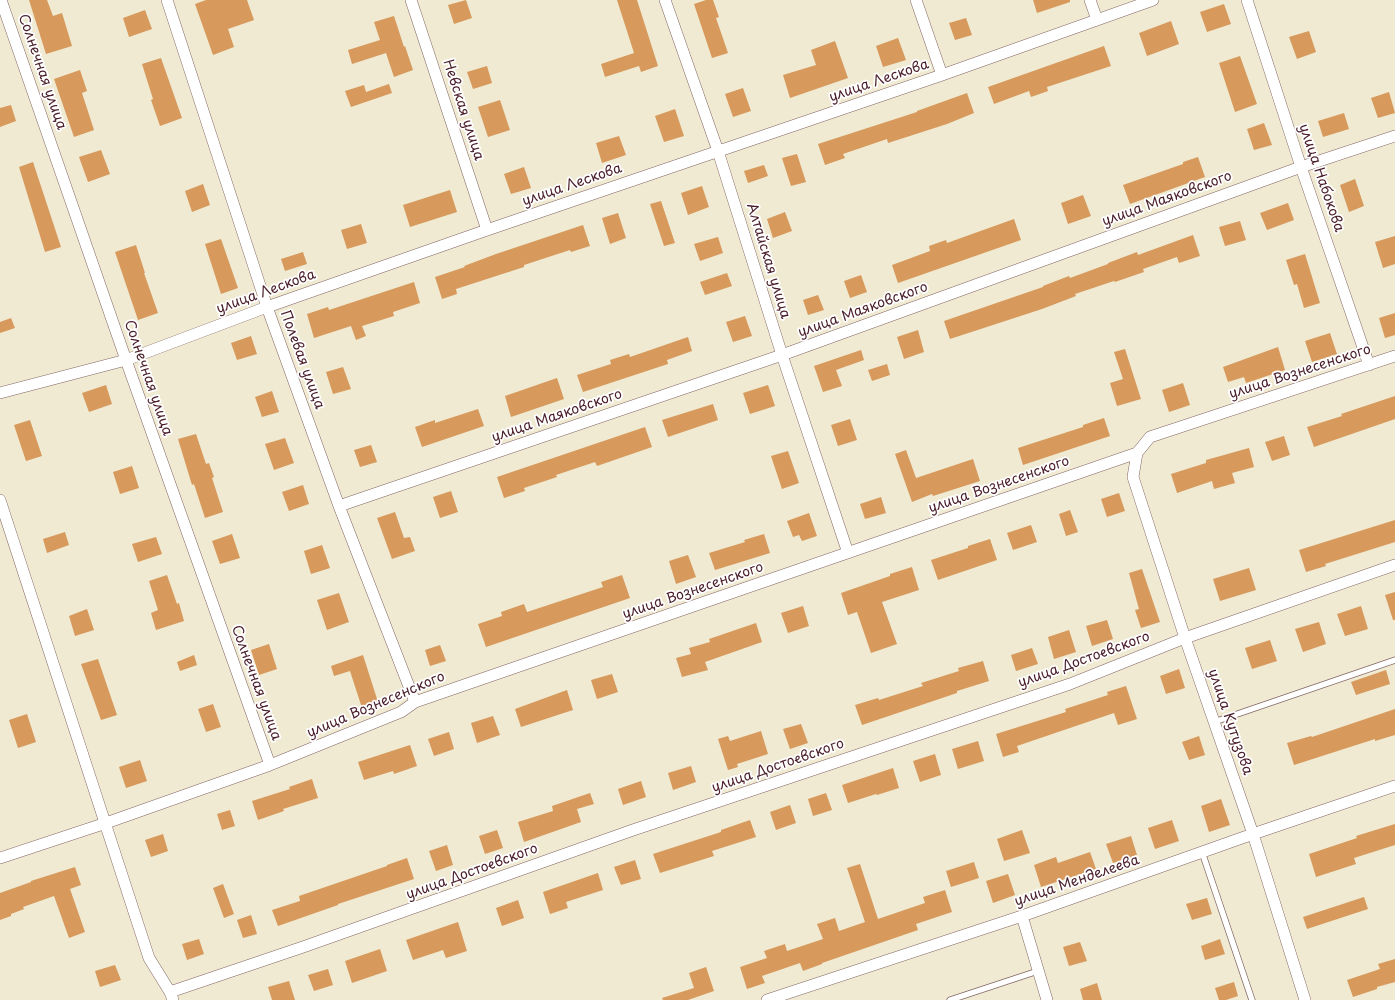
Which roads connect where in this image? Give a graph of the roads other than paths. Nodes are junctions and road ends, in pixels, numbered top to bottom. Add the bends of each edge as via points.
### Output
1 (1, 0) edge
2 (167, 0) edge
3 (411, 0) edge
4 (665, 0) edge
5 (916, 0) edge
6 (1090, 0) edge
7 (1153, 0) edge
8 (1247, 0) edge
9 (1097, 20) junction
10 (942, 75) junction
11 (1395, 136) edge
12 (718, 151) junction
13 (1301, 167) junction
14 (487, 230) junction
15 (267, 307) junction
16 (782, 355) junction
17 (1395, 356) edge
18 (126, 360) junction
19 (1369, 365) junction
20 (0, 393) edge
21 (1137, 453) junction
22 (0, 500) edge
23 (339, 506) junction
24 (848, 554) junction
25 (1395, 565) edge
26 (1185, 638) junction
27 (1395, 660) edge
28 (415, 702) junction
29 (1214, 722) junction
30 (270, 765) junction
31 (1395, 786) edge
32 (106, 823) junction
33 (1253, 834) junction
34 (1202, 852) junction
35 (0, 858) edge
36 (1022, 916) junction
37 (1038, 971) junction
38 (172, 996) edge
39 (768, 1000) edge
40 (950, 1000) edge
41 (1047, 1000) edge
42 (1252, 1000) edge
43 (1305, 1000) edge

1 - 18 street, Солнечная улица
2 - 15 street, Полевая улица
3 - 14 street, Невская улица
4 - 12 street, Алтайская улица
5 - 10 street
6 - 9 street
7 - 9 street, улица Лескова
8 - 13 street, улица Набокова
9 - 10 street, улица Лескова
10 - 12 street, улица Лескова
11 - 13 street, улица Маяковского
12 - 14 street, улица Лескова
12 - 16 street, Алтайская улица
13 - 16 street, улица Маяковского
13 - 19 street, улица Набокова
14 - 15 street, улица Лескова
15 - 18 street, улица Лескова
15 - 23 street, Полевая улица
16 - 23 street, улица Маяковского
16 - 24 street, Алтайская улица
17 - 19 street, улица Вознесенского
18 - 20 street, улица Лескова
18 - 30 street, Солнечная улица
19 - 21 street, улица Вознесенского via 1150,437
21 - 24 street, улица Вознесенского
21 - 26 street, улица Кутузова via 1133,476
22 - 32 street
23 - 28 street, Полевая улица
24 - 28 street, улица Вознесенского
25 - 26 street, улица Достоевского
26 - 29 street, улица Кутузова
26 - 38 street, улица Достоевского via 1070,684 634,830
27 - 29 lane
28 - 30 street, улица Вознесенского via 401,712
29 - 33 street, улица Кутузова
30 - 32 street, улица Вознесенского
31 - 33 street, улица Менделеева
32 - 35 street, улица Вознесенского
32 - 38 street via 149,958
33 - 34 street, улица Менделеева
33 - 43 street, улица Кутузова
34 - 36 street, улица Менделеева
34 - 42 lane
36 - 37 street
36 - 39 street, улица Менделеева
37 - 40 lane
37 - 41 street

